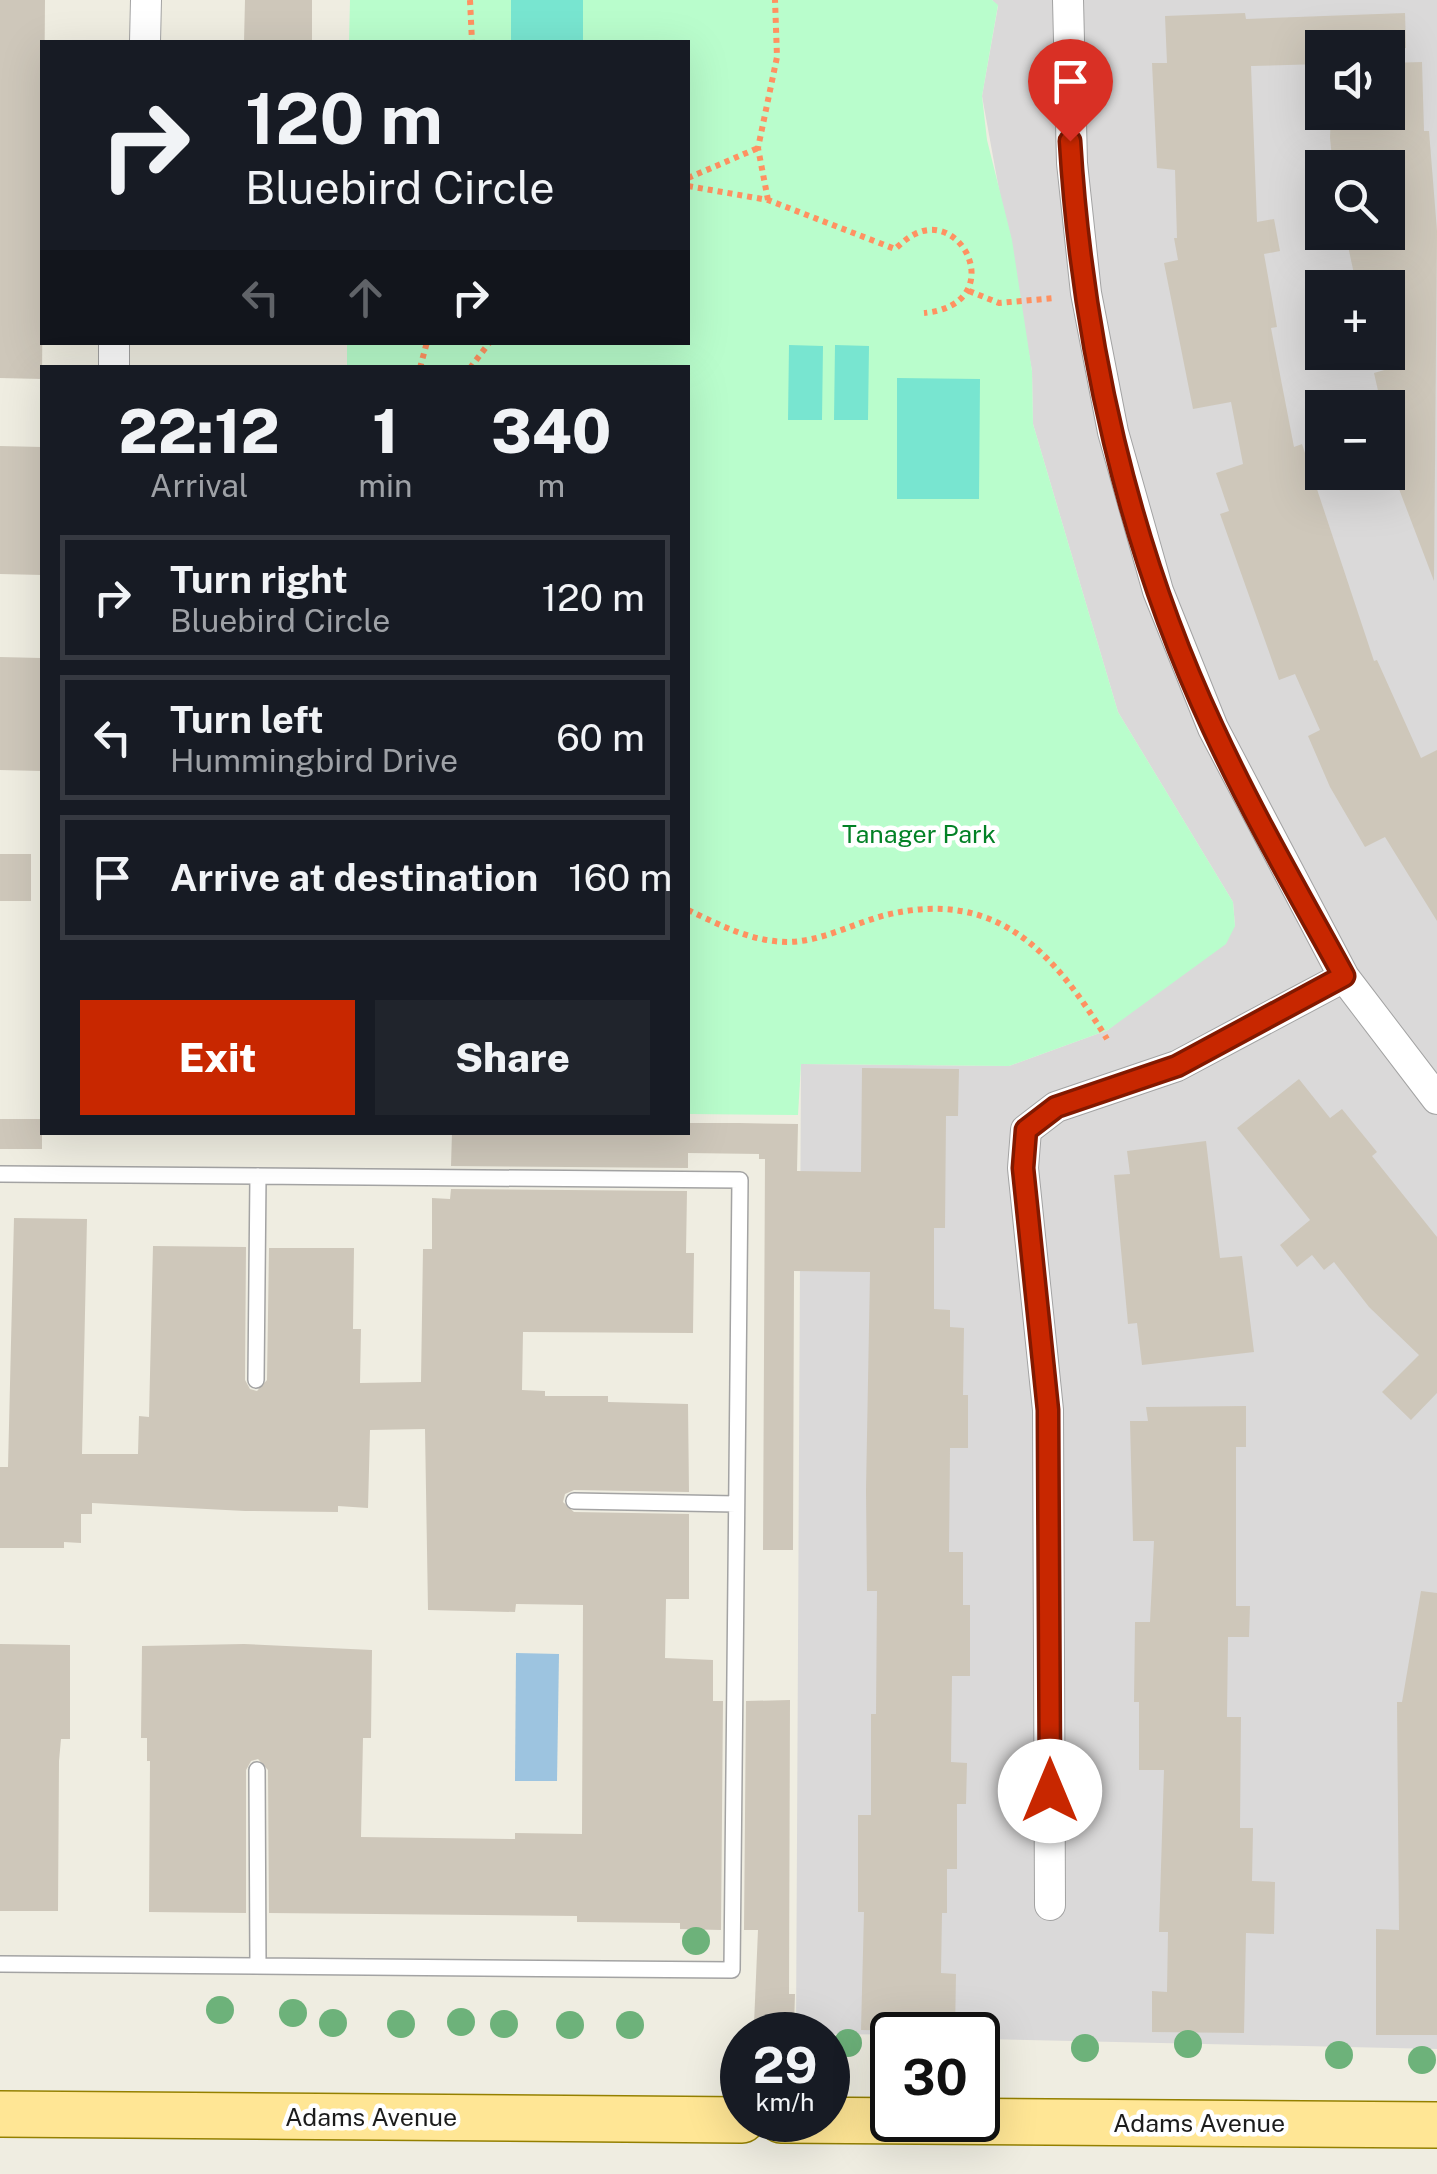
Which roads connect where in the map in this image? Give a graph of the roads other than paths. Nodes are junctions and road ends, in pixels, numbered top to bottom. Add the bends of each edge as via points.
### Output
1 (146, 0) edge
2 (1068, 0) edge
3 (145, 40) edge
4 (1344, 976) junction
5 (1437, 1099) edge
6 (0, 1174) edge
7 (258, 1176) junction
8 (256, 1380) dead end
9 (574, 1501) dead end
10 (736, 1504) junction
11 (257, 1770) dead end
12 (1050, 1905) dead end
13 (0, 1964) edge
14 (258, 1966) junction
15 (0, 2114) edge
16 (720, 2120) edge
17 (850, 2121) edge
18 (1437, 2126) edge

1 - 3 street
2 - 4 street via 1071,148 1086,293 1122,468 1184,660 1251,805
4 - 5 street
4 - 12 street via 1177,1066 1056,1107 1026,1130 1023,1168 1048,1410
6 - 7 lane
7 - 8 lane
7 - 10 lane via 740,1180
9 - 10 lane
10 - 14 lane via 732,1970
11 - 14 lane
13 - 14 lane
15 - 16 main road, Adams Avenue
17 - 18 main road, Adams Avenue

